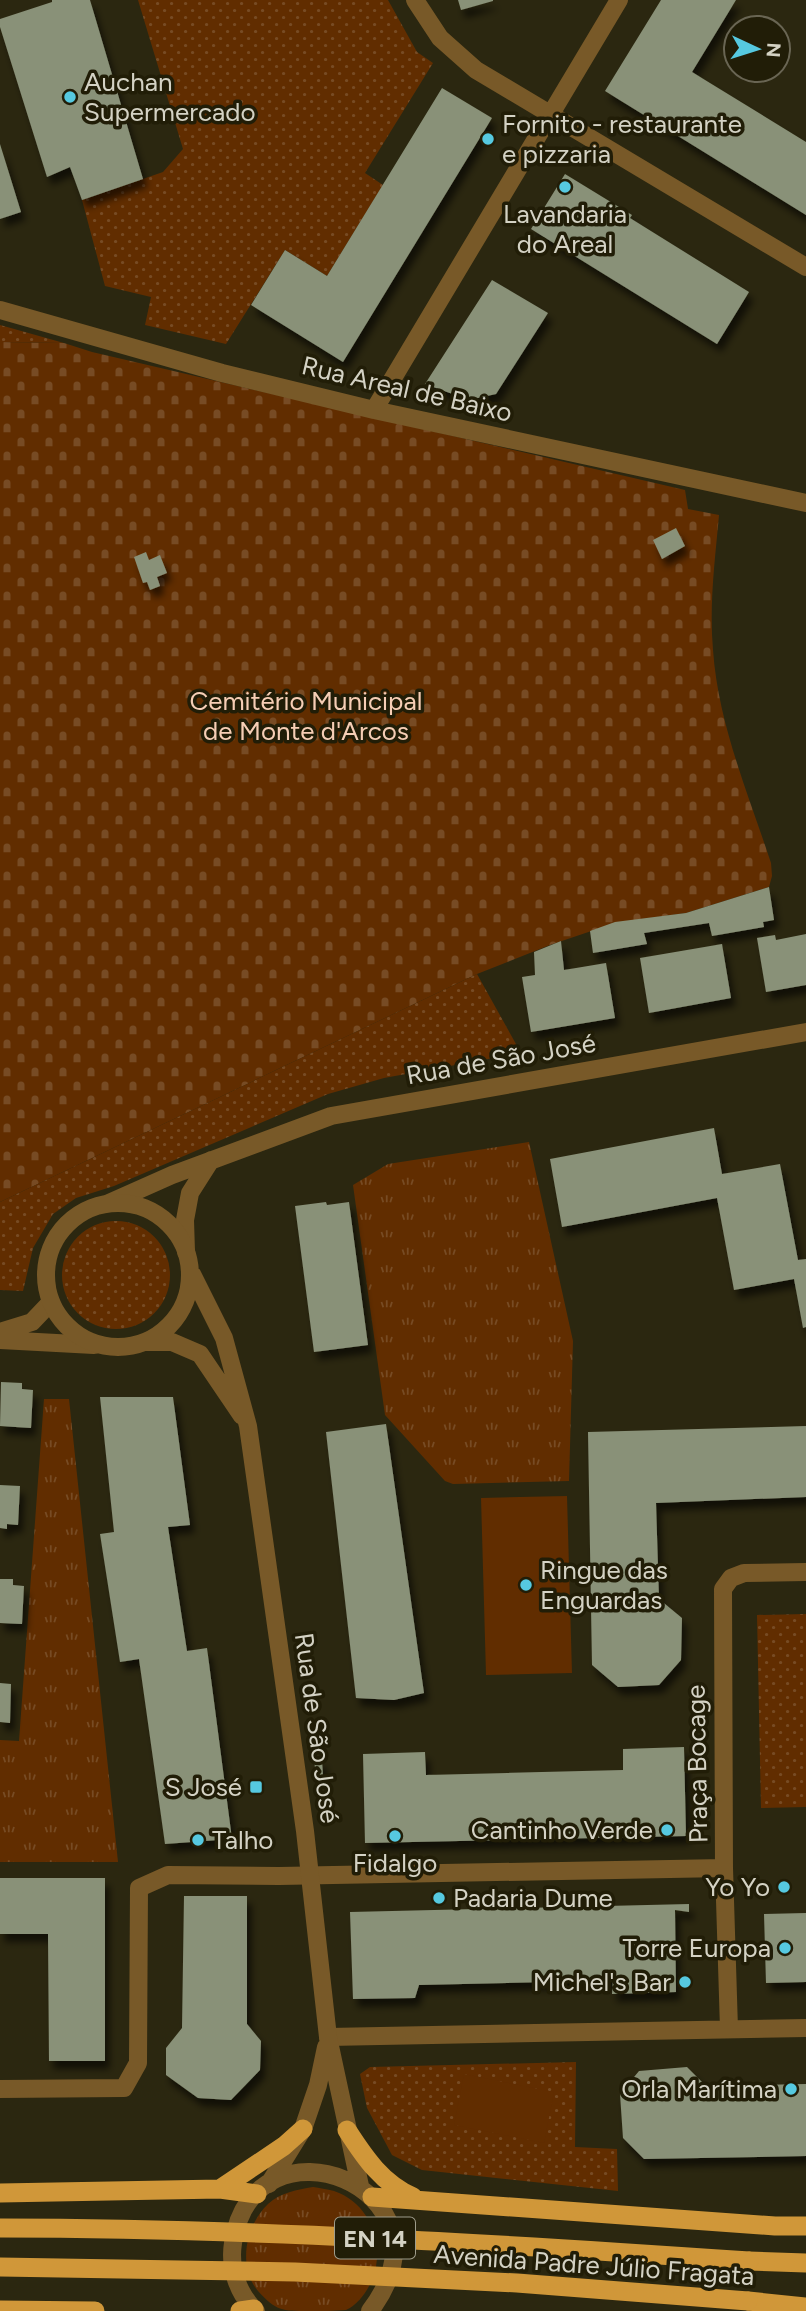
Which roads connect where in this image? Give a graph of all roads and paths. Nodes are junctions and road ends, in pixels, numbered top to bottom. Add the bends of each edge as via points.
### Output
1 (415, 0) edge
2 (619, 0) edge
3 (551, 115) junction
4 (806, 267) edge
5 (0, 310) edge
6 (374, 410) junction
7 (806, 503) edge
8 (806, 1032) edge
9 (211, 1160) junction
10 (109, 1203) junction
11 (186, 1252) junction
12 (192, 1274) junction
13 (51, 1302) junction
14 (0, 1332) edge
15 (0, 1340) edge
16 (144, 1342) junction
17 (94, 1345) junction
18 (248, 1426) junction
19 (806, 1572) edge
20 (724, 1868) junction
21 (310, 1875) junction
22 (806, 2028) edge
23 (729, 2029) junction
24 (328, 2037) junction
25 (0, 2089) edge
26 (303, 2129) junction
27 (347, 2130) junction
28 (220, 2189) junction
29 (263, 2189) junction
30 (366, 2192) junction
31 (0, 2193) edge
32 (420, 2201) junction
33 (806, 2226) edge
34 (0, 2228) edge
35 (806, 2263) edge
36 (0, 2267) edge
37 (806, 2307) edge
38 (0, 2310) edge
39 (250, 2310) edge
40 (94, 2311) edge
41 (370, 2311) edge

1 - 3 street via 440,38 477,70
2 - 3 street
3 - 4 street
3 - 6 street
5 - 6 street, Rua Areal de Baixo via 222,373
6 - 7 street, Rua Areal de Baixo
8 - 9 street, Rua de São José via 331,1116
9 - 10 street, Rua de São José
9 - 11 street via 190,1193
10 - 11 street via 129,1203 156,1214 178,1234
10 - 13 street via 78,1215 55,1239 46,1271
11 - 12 street
12 - 16 street via 181,1309 165,1329
12 - 18 street, Rua de São José via 224,1338
13 - 14 street via 32,1322
13 - 17 street via 70,1329
15 - 17 street
16 - 17 street via 126,1347
16 - 18 street, Rua de São José via 172,1342 200,1354
18 - 21 street, Rua de São José
19 - 20 street, Praça Bocage via 744,1573 731,1578 723,1590
20 - 21 street
20 - 23 street, Praça Bocage
21 - 24 street, Rua de São José
21 - 25 street via 168,1875 139,1888 138,2063 124,2088
22 - 23 street
23 - 24 street
24 - 26 street, Rua de São José
24 - 27 street, Rua de São José
26 - 28 highway
26 - 29 street, Rua de São José
27 - 30 street, Rua de São José
27 - 32 highway via 376,2171 398,2191
28 - 29 highway
28 - 31 highway
29 - 30 street via 315,2171
29 - 39 street, Rua de São José via 243,2211 232,2251 233,2272
30 - 32 highway
30 - 41 street, Rua de São José via 386,2218 393,2242 393,2268
32 - 33 highway
34 - 35 highway, Avenida Padre Júlio Fragata / EN 14, bridge via 295,2234
36 - 37 highway, Avenida Padre Júlio Fragata / EN 14, bridge via 295,2272 517,2283
38 - 40 highway

